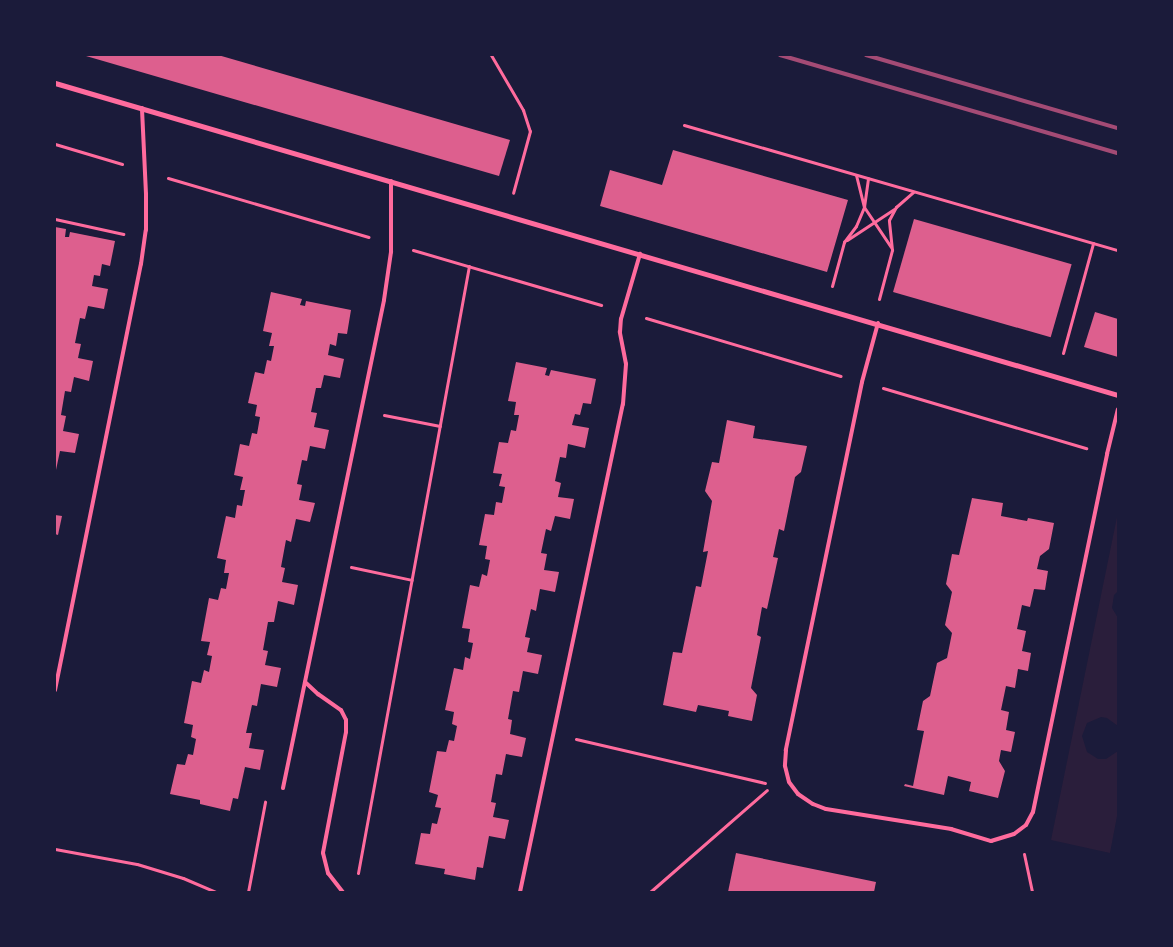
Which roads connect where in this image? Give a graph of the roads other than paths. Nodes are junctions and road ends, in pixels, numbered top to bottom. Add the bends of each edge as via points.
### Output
1 (55, 83) edge
2 (142, 108) junction
3 (390, 180) junction
4 (640, 253) junction
5 (875, 323) junction
6 (1118, 395) edge
7 (1118, 409) edge
8 (306, 682) junction
9 (55, 690) edge
10 (283, 788) dead end
11 (342, 892) edge
12 (520, 892) edge

1 - 2 street
2 - 3 street
2 - 9 lane via 145,238 137,293
3 - 4 street
3 - 8 lane via 392,244 384,300
4 - 5 street
4 - 12 lane via 620,332 626,364 623,404
5 - 6 street
5 - 7 lane via 786,750 789,782 798,794 826,810 950,829 991,841 1014,834 1026,825 1033,812
8 - 10 lane
8 - 11 lane via 341,710 346,720 323,853 328,873

